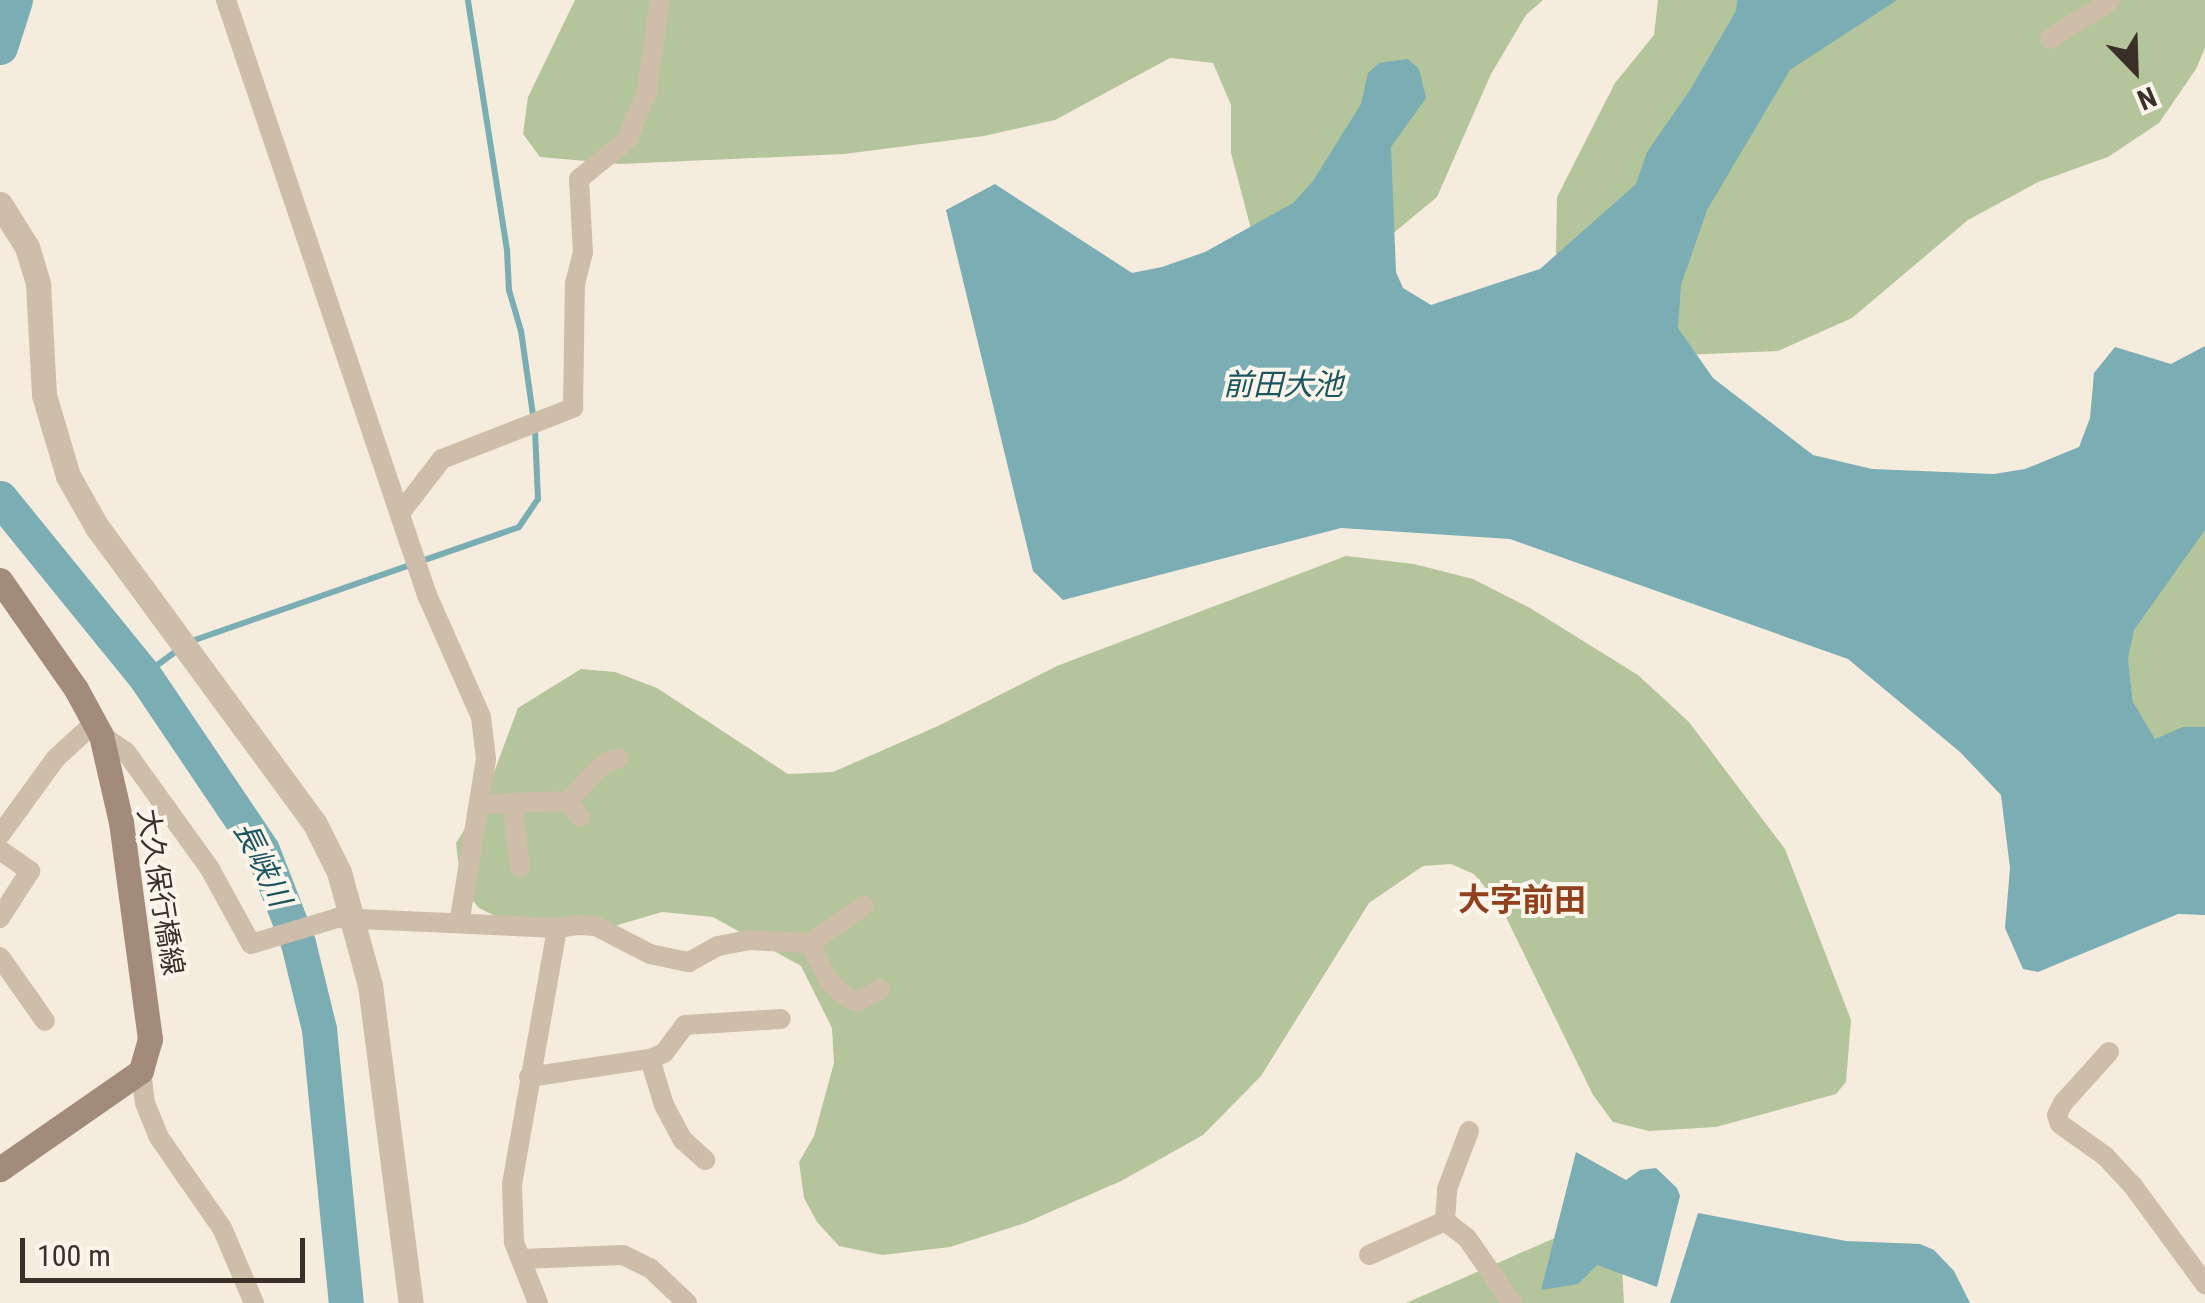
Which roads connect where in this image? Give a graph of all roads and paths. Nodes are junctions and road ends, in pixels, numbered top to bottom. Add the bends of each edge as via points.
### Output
1 (226, 0) edge
2 (660, 0) edge
3 (2111, 0) edge
4 (2050, 40) dead end
5 (0, 204) edge
6 (401, 512) junction
7 (0, 580) edge
8 (97, 729) junction
9 (619, 758) dead end
10 (512, 803) junction
11 (478, 804) junction
12 (0, 834) edge
13 (0, 850) edge
14 (520, 867) dead end
15 (863, 906) dead end
16 (346, 917) junction
17 (0, 918) edge
18 (459, 923) junction
19 (557, 928) junction
20 (810, 943) junction
21 (0, 957) edge
22 (880, 989) dead end
23 (858, 1002) junction
24 (879, 1012) dead end
25 (781, 1019) dead end
26 (46, 1022) dead end
27 (2108, 1052) dead end
28 (650, 1059) junction
29 (141, 1071) junction
30 (529, 1077) junction
31 (1468, 1131) dead end
32 (706, 1160) dead end
33 (0, 1168) edge
34 (1445, 1221) junction
35 (1368, 1255) dead end
36 (522, 1258) junction
37 (2202, 1270) edge
38 (254, 1303) edge
39 (411, 1303) edge
40 (538, 1303) edge
41 (686, 1303) edge
42 (1512, 1303) edge

1 - 6 street
2 - 6 street via 647,91 627,140 578,179 583,253 575,284 574,408 442,459
3 - 4 street
5 - 16 street via 27,247 38,284 44,396 68,476 97,528 314,824 339,872
6 - 11 street via 427,596 481,717 486,759
7 - 8 main road, 大久保行橋線
8 - 12 street via 56,758
8 - 16 street via 126,752 210,870 251,944
8 - 29 main road, 大久保行橋線 via 121,822 140,945 150,1040
9 - 10 street via 603,764 574,809
10 - 11 street
10 - 14 street
11 - 18 street
13 - 17 street via 30,871
15 - 20 street
16 - 18 street
16 - 39 street via 370,985
18 - 19 street
19 - 20 street via 596,926 650,954 689,962 748,940
19 - 30 street
20 - 23 street via 828,980
21 - 26 street
22 - 23 street
23 - 24 street
25 - 28 street via 685,1025 664,1053
27 - 37 street via 2064,1102 2060,1124 2105,1156
28 - 30 street
28 - 32 street via 683,1140
29 - 33 main road
29 - 38 street via 158,1136 222,1228
30 - 36 street via 512,1184 514,1242
31 - 34 street via 1447,1189
34 - 35 street
34 - 42 street via 1467,1238
36 - 40 street
36 - 41 street via 622,1255 650,1268

